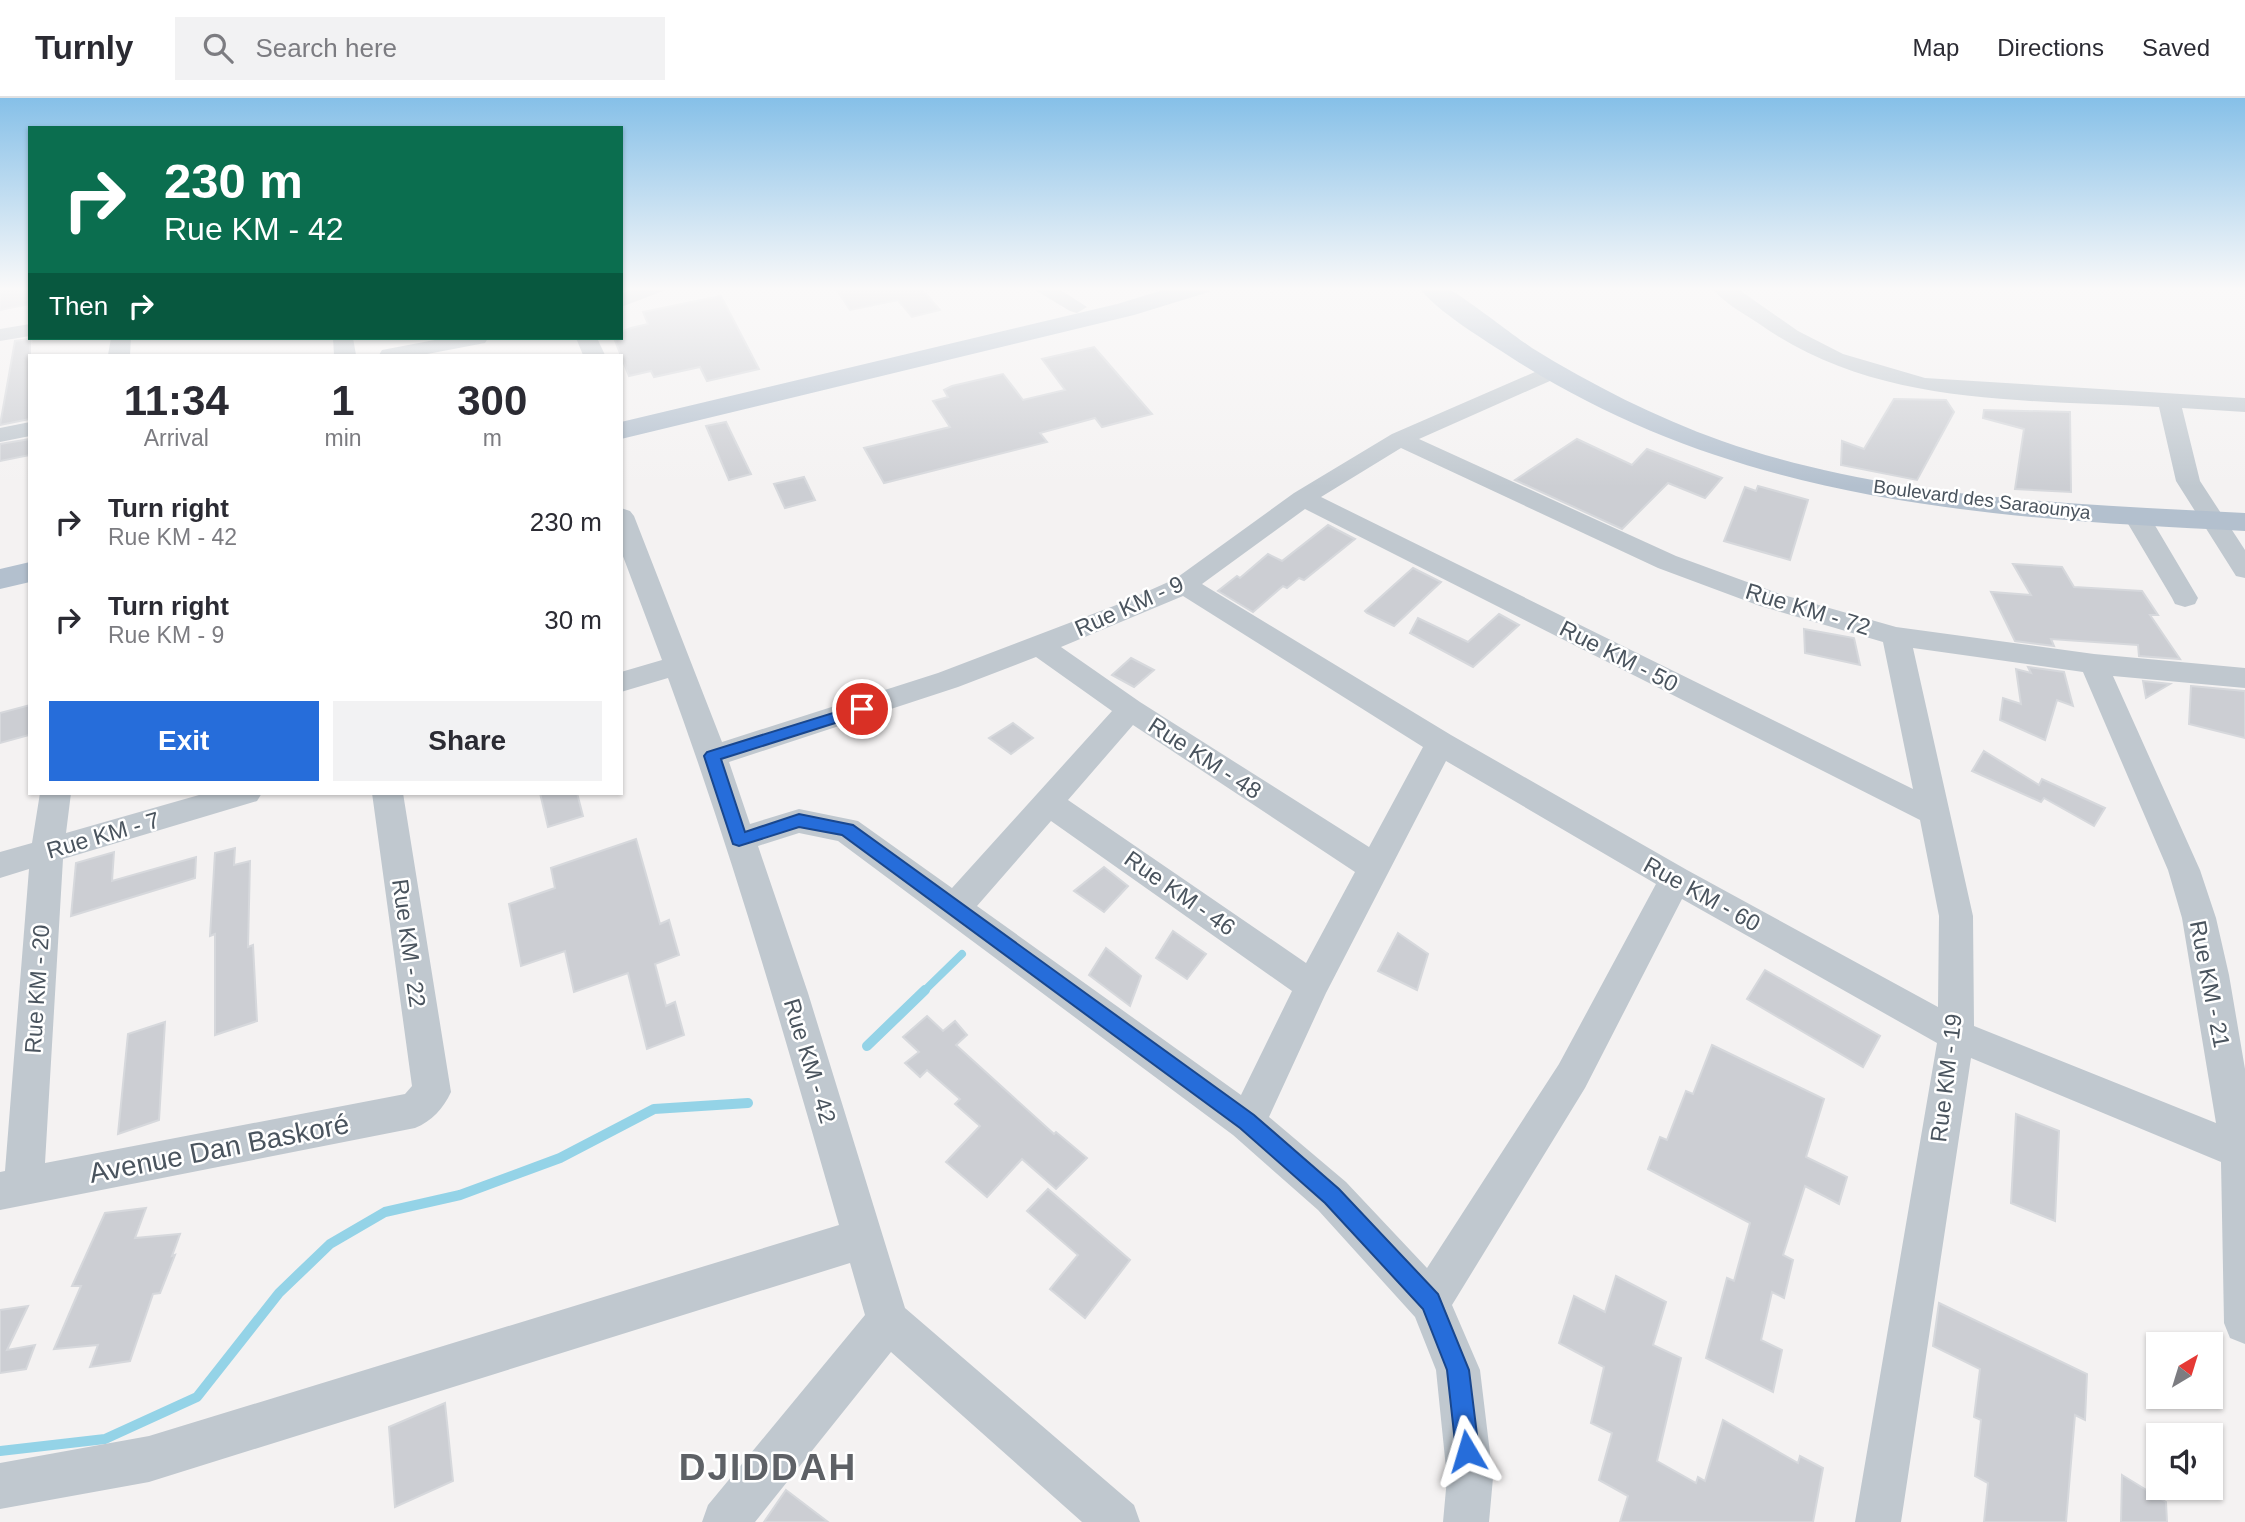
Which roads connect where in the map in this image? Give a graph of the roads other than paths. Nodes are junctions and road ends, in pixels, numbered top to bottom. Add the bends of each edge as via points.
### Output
1 (881, 353) edge
2 (944, 353) edge
3 (1525, 353) edge
4 (1828, 353) edge
5 (1551, 372) junction
6 (2169, 402) junction
7 (2245, 405) edge
8 (623, 415) edge
9 (28, 429) edge
10 (623, 431) edge
11 (0, 435) edge
12 (1400, 439) junction
13 (1303, 498) junction
14 (2137, 517) junction
15 (2212, 520) junction
16 (623, 521) edge
17 (2245, 522) edge
18 (28, 551) edge
19 (0, 558) edge
20 (2245, 570) edge
21 (28, 572) edge
22 (0, 579) edge
23 (1184, 585) junction
24 (2185, 598) dead end
25 (1896, 635) junction
26 (1039, 645) junction
27 (2094, 664) junction
28 (677, 666) junction
29 (2245, 678) edge
30 (623, 681) edge
31 (1130, 709) junction
32 (1440, 743) junction
33 (712, 756) junction
34 (56, 795) edge
35 (239, 795) edge
36 (387, 795) edge
37 (1047, 802) junction
38 (1935, 814) junction
39 (739, 840) junction
40 (47, 851) junction
41 (0, 865) edge
42 (1374, 867) junction
43 (1675, 879) junction
44 (956, 907) junction
45 (1312, 986) junction
46 (1956, 1035) junction
47 (432, 1093) joint
48 (1247, 1122) junction
49 (2242, 1152) edge
50 (12, 1188) edge
51 (864, 1238) junction
52 (1430, 1302) junction
53 (888, 1321) junction
54 (2245, 1323) edge
55 (0, 1486) edge
56 (725, 1522) edge
57 (1117, 1522) edge
58 (1466, 1522) edge
59 (1878, 1522) edge

1 - 8 main road
2 - 10 main road
3 - 5 main road, Boulevard des Saraounya
4 - 6 street via 1877,374 1944,387
5 - 12 street, Rue KM - 9
5 - 14 main road, Boulevard des Saraounya via 1659,424 1757,461 1923,496
6 - 7 street
6 - 15 street via 2188,481
9 - 11 street
12 - 13 street, Rue KM - 9
12 - 25 street, Rue KM - 72 via 1667,562 1770,600
13 - 23 street, Rue KM - 9
13 - 38 street, Rue KM - 50
14 - 15 main road, Boulevard des Saraounya
14 - 24 street
15 - 17 main road, Boulevard des Saraounya
15 - 20 street
16 - 28 street, Rue KM - 42
18 - 19 main road
21 - 22 main road
23 - 26 street, Rue KM - 9
23 - 32 street, Rue KM - 60
25 - 27 street, Rue KM - 72
25 - 38 street, Rue KM - 19
26 - 31 street, Rue KM - 48
26 - 33 street, Rue KM - 9 via 840,717
27 - 29 street, Rue KM - 72
27 - 49 street, Rue KM - 21 via 2184,870 2195,906
28 - 30 street
28 - 33 street, Rue KM - 42
31 - 37 street
31 - 42 street, Rue KM - 48
32 - 42 street
32 - 43 street, Rue KM - 60
33 - 39 street, Rue KM - 42
34 - 40 street, Rue KM - 20
35 - 40 street, Rue KM - 7
36 - 47 street, Rue KM - 22
37 - 44 street
37 - 45 street, Rue KM - 46
38 - 46 street, Rue KM - 19 via 1956,916
39 - 44 street via 799,821 847,830
39 - 51 street, Rue KM - 42
40 - 41 street, Rue KM - 7
40 - 50 street, Rue KM - 20
42 - 45 street
43 - 46 street, Rue KM - 60
43 - 52 street via 1572,1076
44 - 48 street
45 - 48 street
46 - 49 street, Rue KM - 60
46 - 59 street, Rue KM - 19
47 - 50 street, Avenue Dan Baskoré via 415,1110
48 - 52 street via 1332,1196
49 - 54 street, Rue KM - 21
51 - 53 street, Rue KM - 42
51 - 55 street via 149,1459
52 - 58 street via 1458,1370 1470,1478
53 - 56 street
53 - 57 street

